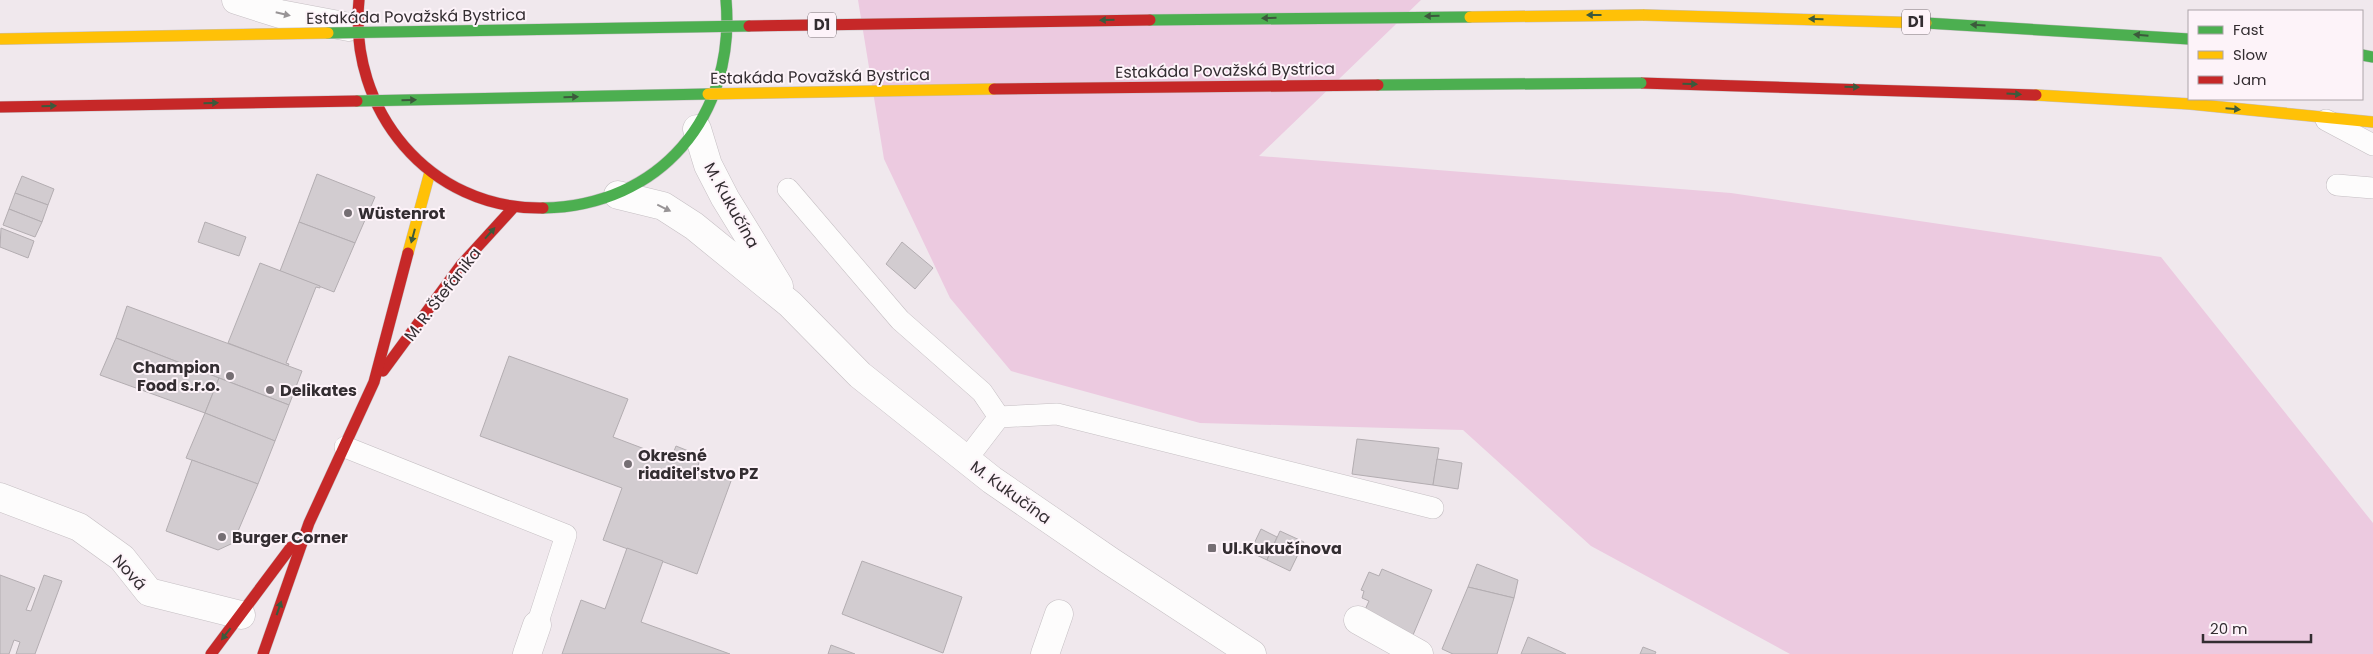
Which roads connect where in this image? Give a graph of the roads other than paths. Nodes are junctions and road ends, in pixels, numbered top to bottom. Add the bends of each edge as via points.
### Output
1 (236, 0) edge
2 (359, 0) edge
3 (726, 0) edge
4 (357, 29) junction
5 (0, 39) edge
6 (2188, 40) edge
7 (0, 107) edge
8 (2316, 115) junction
9 (2373, 122) edge
10 (698, 128) junction
11 (2373, 145) edge
12 (430, 172) junction
13 (2338, 185) dead end
14 (2373, 188) edge
15 (788, 189) dead end
16 (618, 195) junction
17 (513, 208) junction
18 (790, 304) junction
19 (374, 382) junction
20 (998, 416) junction
21 (345, 447) junction
22 (966, 460) junction
23 (0, 497) edge
24 (1433, 508) dead end
25 (309, 523) junction
26 (1059, 614) dead end
27 (241, 615) junction
28 (1358, 620) dead end
29 (537, 625) joint
30 (211, 654) edge
31 (263, 654) edge
32 (527, 654) edge
33 (1045, 654) edge
34 (1252, 654) edge
35 (1419, 654) edge

1 -> 4 street via 280,14
2 - 4 main road
3 - 10 main road via 727,48 722,76
4 - 12 main road via 359,56 377,109 409,154
6 -> 5 main road, Estakáda Považská Bystrica / D1, bridge via 1900,21 1643,15 1178,19
7 -> 8 main road, Estakáda Považská Bystrica, bridge via 1174,86 1641,83 1888,88 2132,100
8 - 9 main road, Estakáda Považská Bystrica
8 - 11 lane
10 - 16 main road via 662,167
10 - 18 street, M. Kukučína via 708,165 725,198
12 - 17 main road via 469,196
12 -> 19 main road, M. R. Štefánika
13 - 14 lane
15 - 20 lane via 900,320 982,392
16 - 17 main road via 567,209
16 -> 18 street, M. Kukučína via 662,206 694,226
19 -> 17 main road, M. R. Štefánika via 461,265
18 - 22 street, M. Kukučína via 860,375
19 - 21 main road, M. R. Štefánika
20 - 22 lane
20 - 24 lane via 1057,414
21 - 25 main road, M. R. Štefánika
21 - 29 lane via 566,535
22 - 34 street, M. Kukučína via 1110,561
23 - 27 street, Nová via 79,527 122,558 149,592
25 - 27 main road
31 -> 25 main road, M. R. Štefánika
26 - 33 street
27 -> 30 main road
28 - 35 street
29 - 32 street

